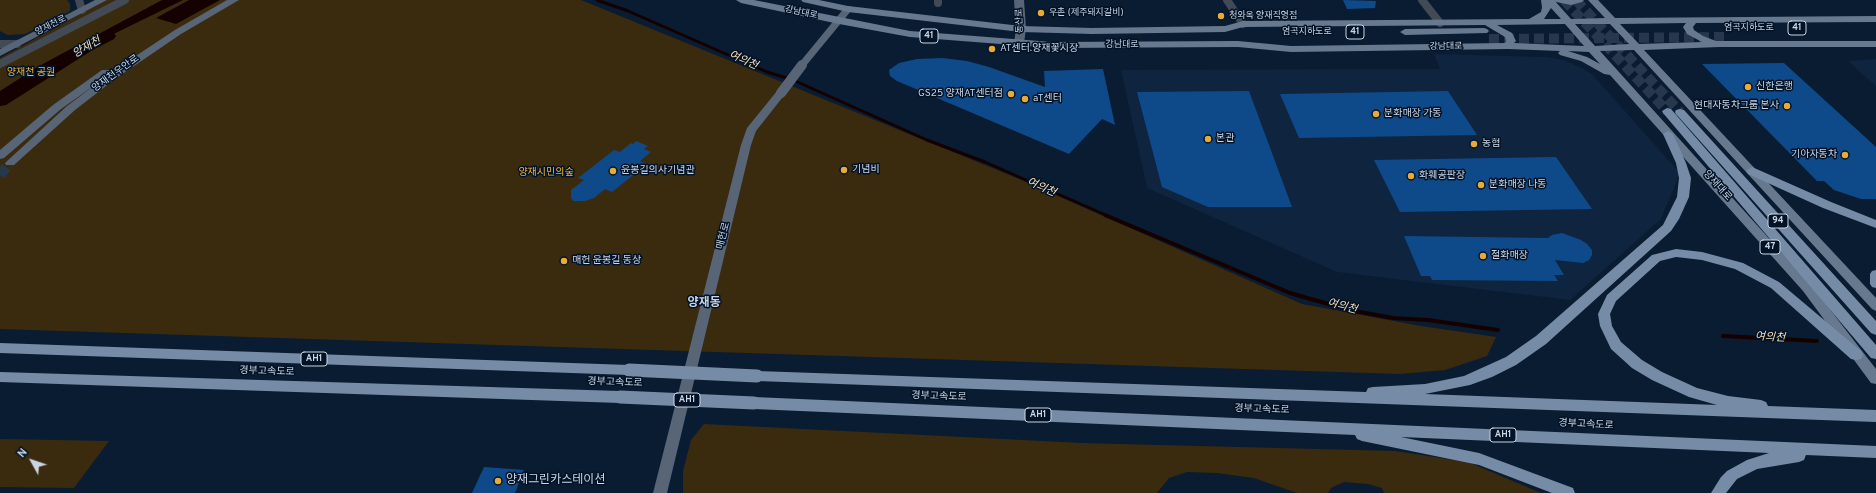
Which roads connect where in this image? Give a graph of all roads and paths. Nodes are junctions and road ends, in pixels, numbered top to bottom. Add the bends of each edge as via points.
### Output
1 (79, 0) edge
2 (102, 0) edge
3 (125, 0) edge
4 (225, 0) edge
5 (234, 0) edge
6 (741, 0) edge
7 (806, 0) edge
8 (1019, 0) edge
9 (1227, 0) edge
10 (1422, 0) edge
11 (1546, 0) edge
12 (1550, 0) edge
13 (1559, 0) edge
14 (1579, 0) edge
15 (1596, 2) edge
16 (848, 9) junction
17 (82, 10) junction
18 (1876, 19) edge
19 (1694, 20) junction
20 (838, 21) junction
21 (1659, 21) junction
22 (1614, 22) junction
23 (1440, 23) junction
24 (1525, 23) junction
25 (1569, 23) junction
26 (1243, 24) junction
27 (1876, 27) edge
28 (1021, 29) junction
29 (1225, 29) junction
30 (1717, 29) tunnel mouth
31 (176, 31) junction
32 (1485, 31) junction
33 (1876, 35) edge
34 (1722, 40) junction
35 (1020, 43) junction
36 (0, 44) edge
37 (17, 44) junction
38 (1238, 44) junction
39 (1876, 44) edge
40 (1682, 45) junction
41 (1508, 46) junction
42 (1637, 47) junction
43 (1592, 48) junction
44 (0, 53) edge
45 (0, 64) edge
46 (1661, 73) junction
47 (1630, 92) junction
48 (1668, 111) tunnel mouth
49 (1680, 112) tunnel mouth
50 (1668, 134) junction
51 (0, 156) tunnel mouth
52 (10, 163) tunnel mouth
53 (1752, 171) junction
54 (1876, 224) edge
55 (1876, 274) edge
56 (1876, 284) edge
57 (1876, 306) edge
58 (1876, 330) edge
59 (0, 348) edge
60 (1876, 354) edge
61 (1856, 355) junction
62 (0, 377) edge
63 (1876, 379) edge
64 (1304, 397) junction
65 (1828, 415) junction
66 (1872, 416) edge
67 (1321, 427) junction
68 (1850, 452) junction
69 (1876, 452) edge
70 (660, 493) edge
71 (1568, 493) edge
72 (1718, 493) edge

1 - 17 street
2 - 17 street, 양재천로
3 - 45 street
4 - 31 street, 양재천우안로
5 - 31 street, 양재천우안로
6 - 20 main road, 강남대로 / 41
7 - 16 main road, 강남대로 / 41
8 - 28 street, 동산로
9 - 26 street
10 - 23 street
11 - 24 main road via 1544,15
12 - 25 main road, 양재대로 / 47
13 - 14 main road
15 - 21 main road via 1626,16
15 - 22 main road
16 - 20 street, 매헌로
16 - 28 main road, 강남대로 / 41
17 - 37 street, 양재천로
18 - 19 main road
19 - 21 main road
19 - 34 main road via 1688,27 1690,32 1700,38
20 - 35 main road, 강남대로 / 41 via 910,34
20 - 70 street, 매헌로, bridge via 751,130
21 - 22 main road, 강남대로
22 - 25 main road, 강남대로
22 - 42 main road
23 - 26 main road, 강남대로
23 - 32 main road, 강남대로
24 - 25 main road, 강남대로
24 - 32 main road, 강남대로
25 - 43 main road, 양재대로 / 47
26 - 29 main road, 강남대로
27 - 30 main road, 염곡지하도로 / 41
28 - 29 main road, 강남대로 / 41
28 - 35 street, 동산로
29 - 32 main road, 염곡지하도로 / 41 via 1282,32
31 - 51 street, 양재천우안로 via 80,89
31 - 52 street, 양재천우안로 via 71,108
32 - 38 main road, 염곡지하도로 / 41
32 - 41 main road via 1507,33 1511,41
33 - 34 main road, 염곡지하도로 / 41
34 - 39 main road
34 - 40 main road
35 - 38 main road, 강남대로 / 41 via 1097,46
36 - 37 street
37 - 44 street, 양재천로
38 - 41 main road, 강남대로 via 1292,49
40 - 42 main road
40 - 46 main road via 1659,55 1657,60
41 - 43 main road
41 - 47 main road via 1564,53 1584,59 1622,81
42 - 43 main road
42 - 46 main road
43 - 47 main road, 양재대로 / 47
46 - 53 main road
47 - 50 main road, 양재대로 / 47
48 - 60 highway, 양재대로 / 94
49 - 58 highway, 94
50 - 61 main road, 양재대로 / 47 via 1807,288
50 - 64 highway via 1685,178 1682,204 1673,219 1667,228 1525,352 1487,374 1445,386
53 - 54 highway via 1826,205
53 - 57 main road
55 - 56 highway
59 - 64 highway, 경부고속도로 / AH1, bridge
61 - 63 main road, 양재대로 / 47
61 - 65 highway via 1775,285 1739,266 1695,254 1676,253 1656,258 1609,302 1604,319 1612,339 1628,357 1658,376 1694,393 1728,402
62 - 67 highway, 경부고속도로 / AH1, bridge via 620,397
64 - 65 highway, 경부고속도로 / AH1
65 - 66 highway, 경부고속도로
67 - 68 highway, 경부고속도로 / AH1
67 - 71 highway via 1479,459
68 - 69 highway, 경부고속도로
68 - 72 highway via 1780,457 1752,464 1732,475

